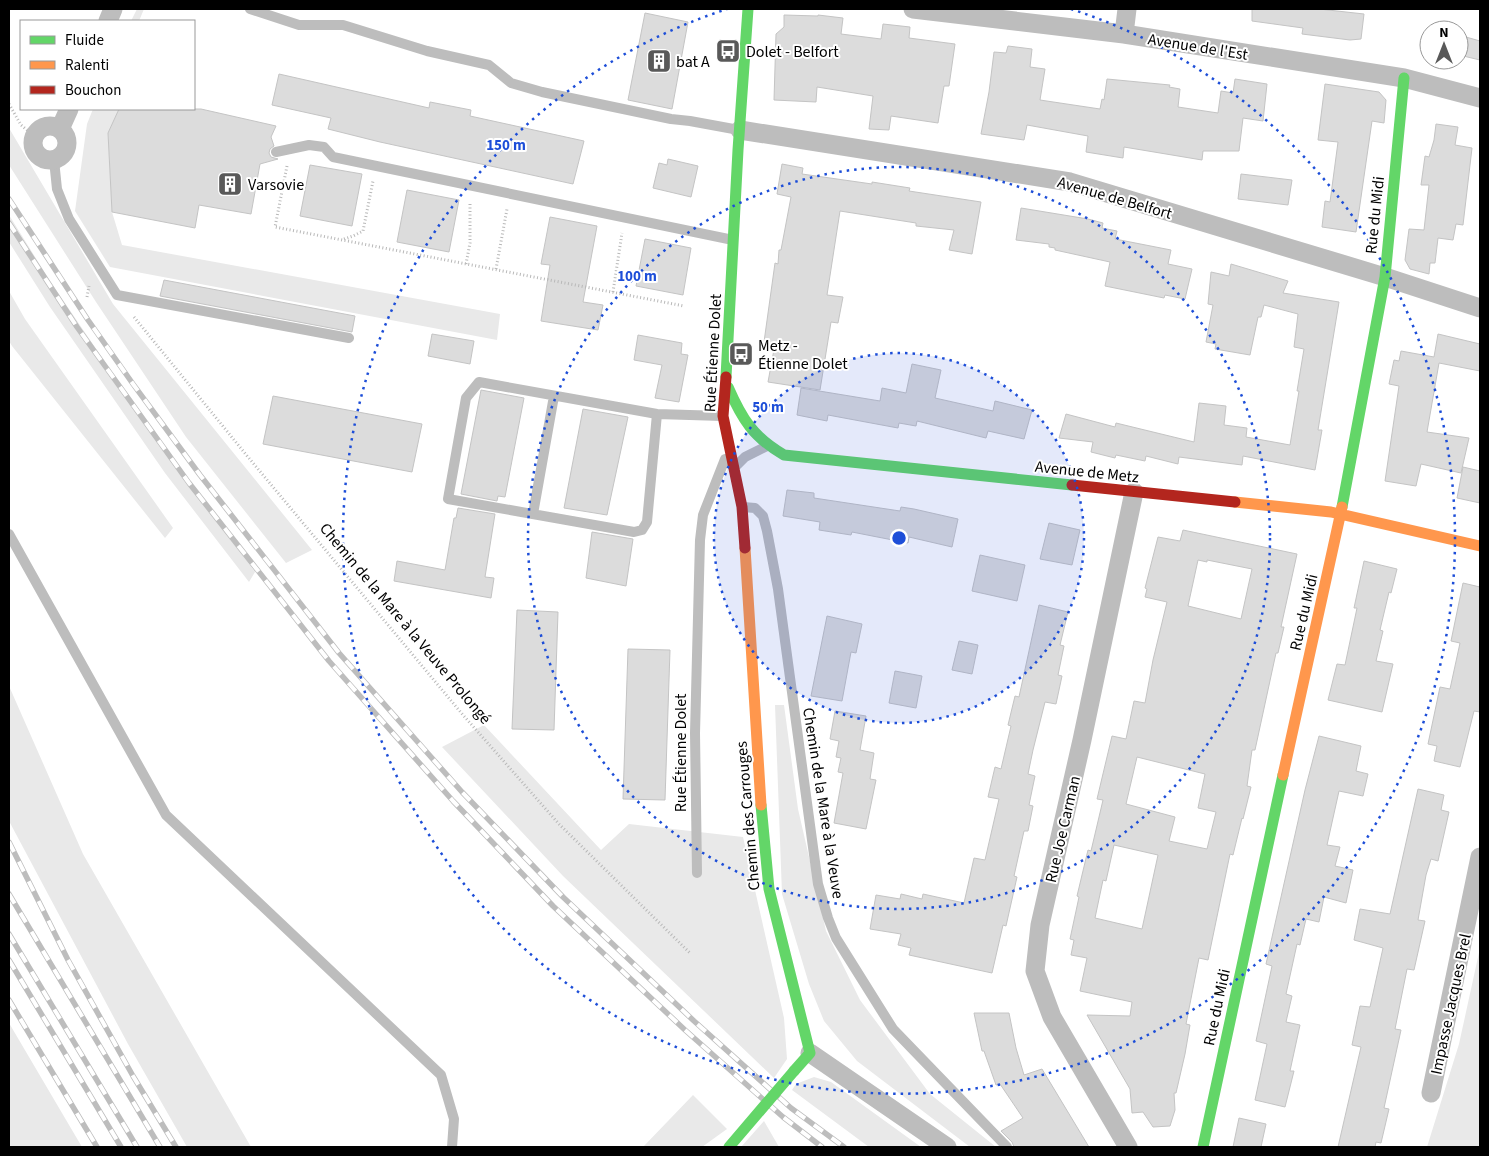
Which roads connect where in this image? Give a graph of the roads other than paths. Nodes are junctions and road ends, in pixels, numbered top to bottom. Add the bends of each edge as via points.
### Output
1 (250, 9) edge
2 (748, 9) edge
3 (914, 9) edge
4 (1127, 9) edge
5 (1124, 34) junction
6 (1404, 78) junction
7 (1480, 98) edge
8 (69, 110) edge
9 (60, 129) junction
10 (740, 130) junction
11 (276, 152) dead end
12 (54, 160) junction
13 (734, 241) junction
14 (1385, 277) junction
15 (1480, 308) edge
16 (349, 338) dead end
17 (726, 382) junction
18 (554, 396) junction
19 (657, 414) junction
20 (724, 416) junction
21 (768, 446) junction
22 (729, 448) junction
23 (733, 468) junction
24 (1134, 492) junction
25 (742, 507) junction
26 (533, 514) junction
27 (1341, 514) junction
28 (9, 534) edge
29 (1480, 546) edge
30 (1480, 857) edge
31 (697, 873) dead end
32 (810, 1053) junction
33 (1431, 1093) dead end
34 (452, 1147) edge
35 (730, 1147) edge
36 (947, 1147) edge
37 (1007, 1147) edge
38 (1128, 1147) edge
39 (1203, 1147) edge

1 - 10 lane via 299,25 343,25 427,51 489,65 511,83 542,92
2 - 10 street, Rue Étienne Dolet
3 - 5 street, Avenue de l'Est
4 - 5 street
5 - 6 street, Avenue de l'Est
6 - 7 street, Avenue de l'Est
6 - 14 street, Rue du Midi
8 - 9 street
9 - 12 street via 68,144 64,154
9 - 12 street via 54,126 42,128 34,136 35,152 44,159
10 - 13 street, Rue Étienne Dolet
10 - 14 street, Avenue de Belfort via 1070,182
11 - 13 lane via 309,144 324,147 333,157
12 - 16 lane via 58,189 69,219 117,295
13 - 17 street, Rue Étienne Dolet
14 - 15 street, Avenue de Belfort
14 - 27 street, Rue du Midi
17 - 20 street, Rue Étienne Dolet
17 - 21 street, Avenue de Metz via 740,415 751,431
18 - 19 lane
18 - 26 lane
18 - 26 lane via 479,382 466,398 451,480 448,499
19 - 20 lane
19 - 26 lane via 646,522 642,530 634,532
20 - 22 street, Rue Étienne Dolet
21 - 23 lane via 745,457
21 - 24 street, Avenue de Metz via 784,454
22 - 23 street, Chemin des Carrouges
22 - 31 lane, Rue Étienne Dolet via 702,515 700,540 695,733
23 - 25 street, Chemin des Carrouges
24 - 27 street, Avenue de Metz
24 - 38 street, Rue Joe Carman via 1040,925 1035,971 1052,1017
25 - 32 street, Chemin des Carrouges via 769,889
25 - 37 lane, Chemin de la Mare à la Veuve via 755,508 763,516 767,531 778,589 818,884 828,918 848,959 893,1029
27 - 29 street, Avenue de Metz
27 - 39 street, Rue du Midi
28 - 34 lane via 166,815 441,1075 454,1119
30 - 33 street, Impasse Jacques Brel
32 - 35 street, bridge
32 - 36 street

